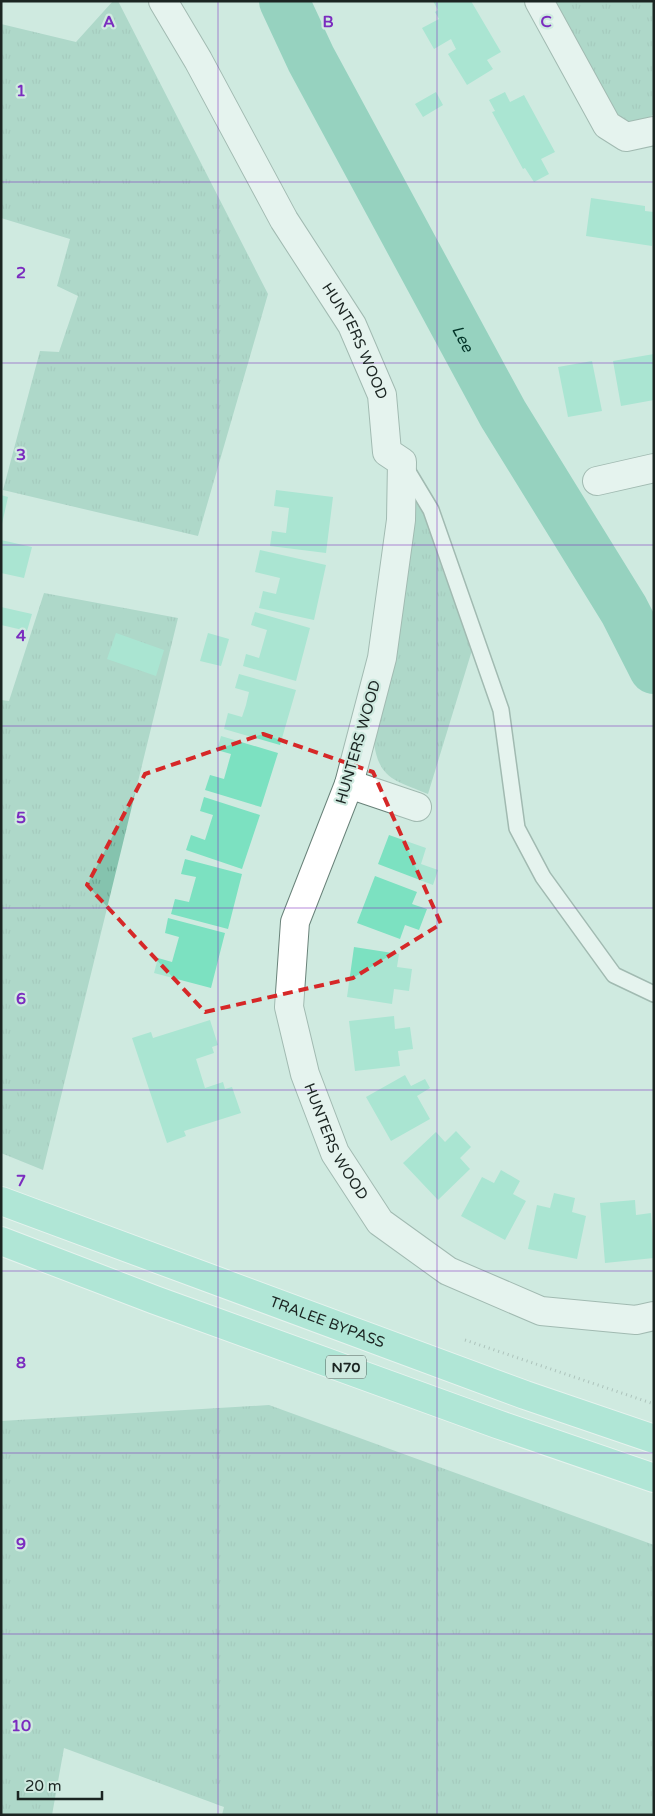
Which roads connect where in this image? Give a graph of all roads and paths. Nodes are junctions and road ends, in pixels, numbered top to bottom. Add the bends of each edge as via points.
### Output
1 (162, 1) edge
2 (539, 1) edge
3 (654, 131) edge
4 (402, 462) junction
5 (654, 468) edge
6 (597, 481) dead end
7 (349, 784) junction
8 (418, 807) dead end
9 (654, 994) edge
10 (1, 1201) edge
11 (1, 1241) edge
12 (654, 1316) edge
13 (654, 1439) edge
14 (654, 1478) edge

1 - 4 street, HUNTERS WOOD via 198,60 284,220 352,325 382,395 387,452
2 - 3 street via 607,125 626,137
4 - 7 street, HUNTERS WOOD via 402,520 382,658
4 - 9 lane via 430,510 501,710 517,828 543,877 614,975
5 - 6 street
7 - 8 street
7 - 12 street, HUNTERS WOOD via 295,922 289,1007 305,1074 335,1153 380,1222 448,1271 541,1311 636,1320
10 - 13 main road, TRALEE BYPASS / N70 via 525,1395
11 - 14 main road, N70 via 156,1300

